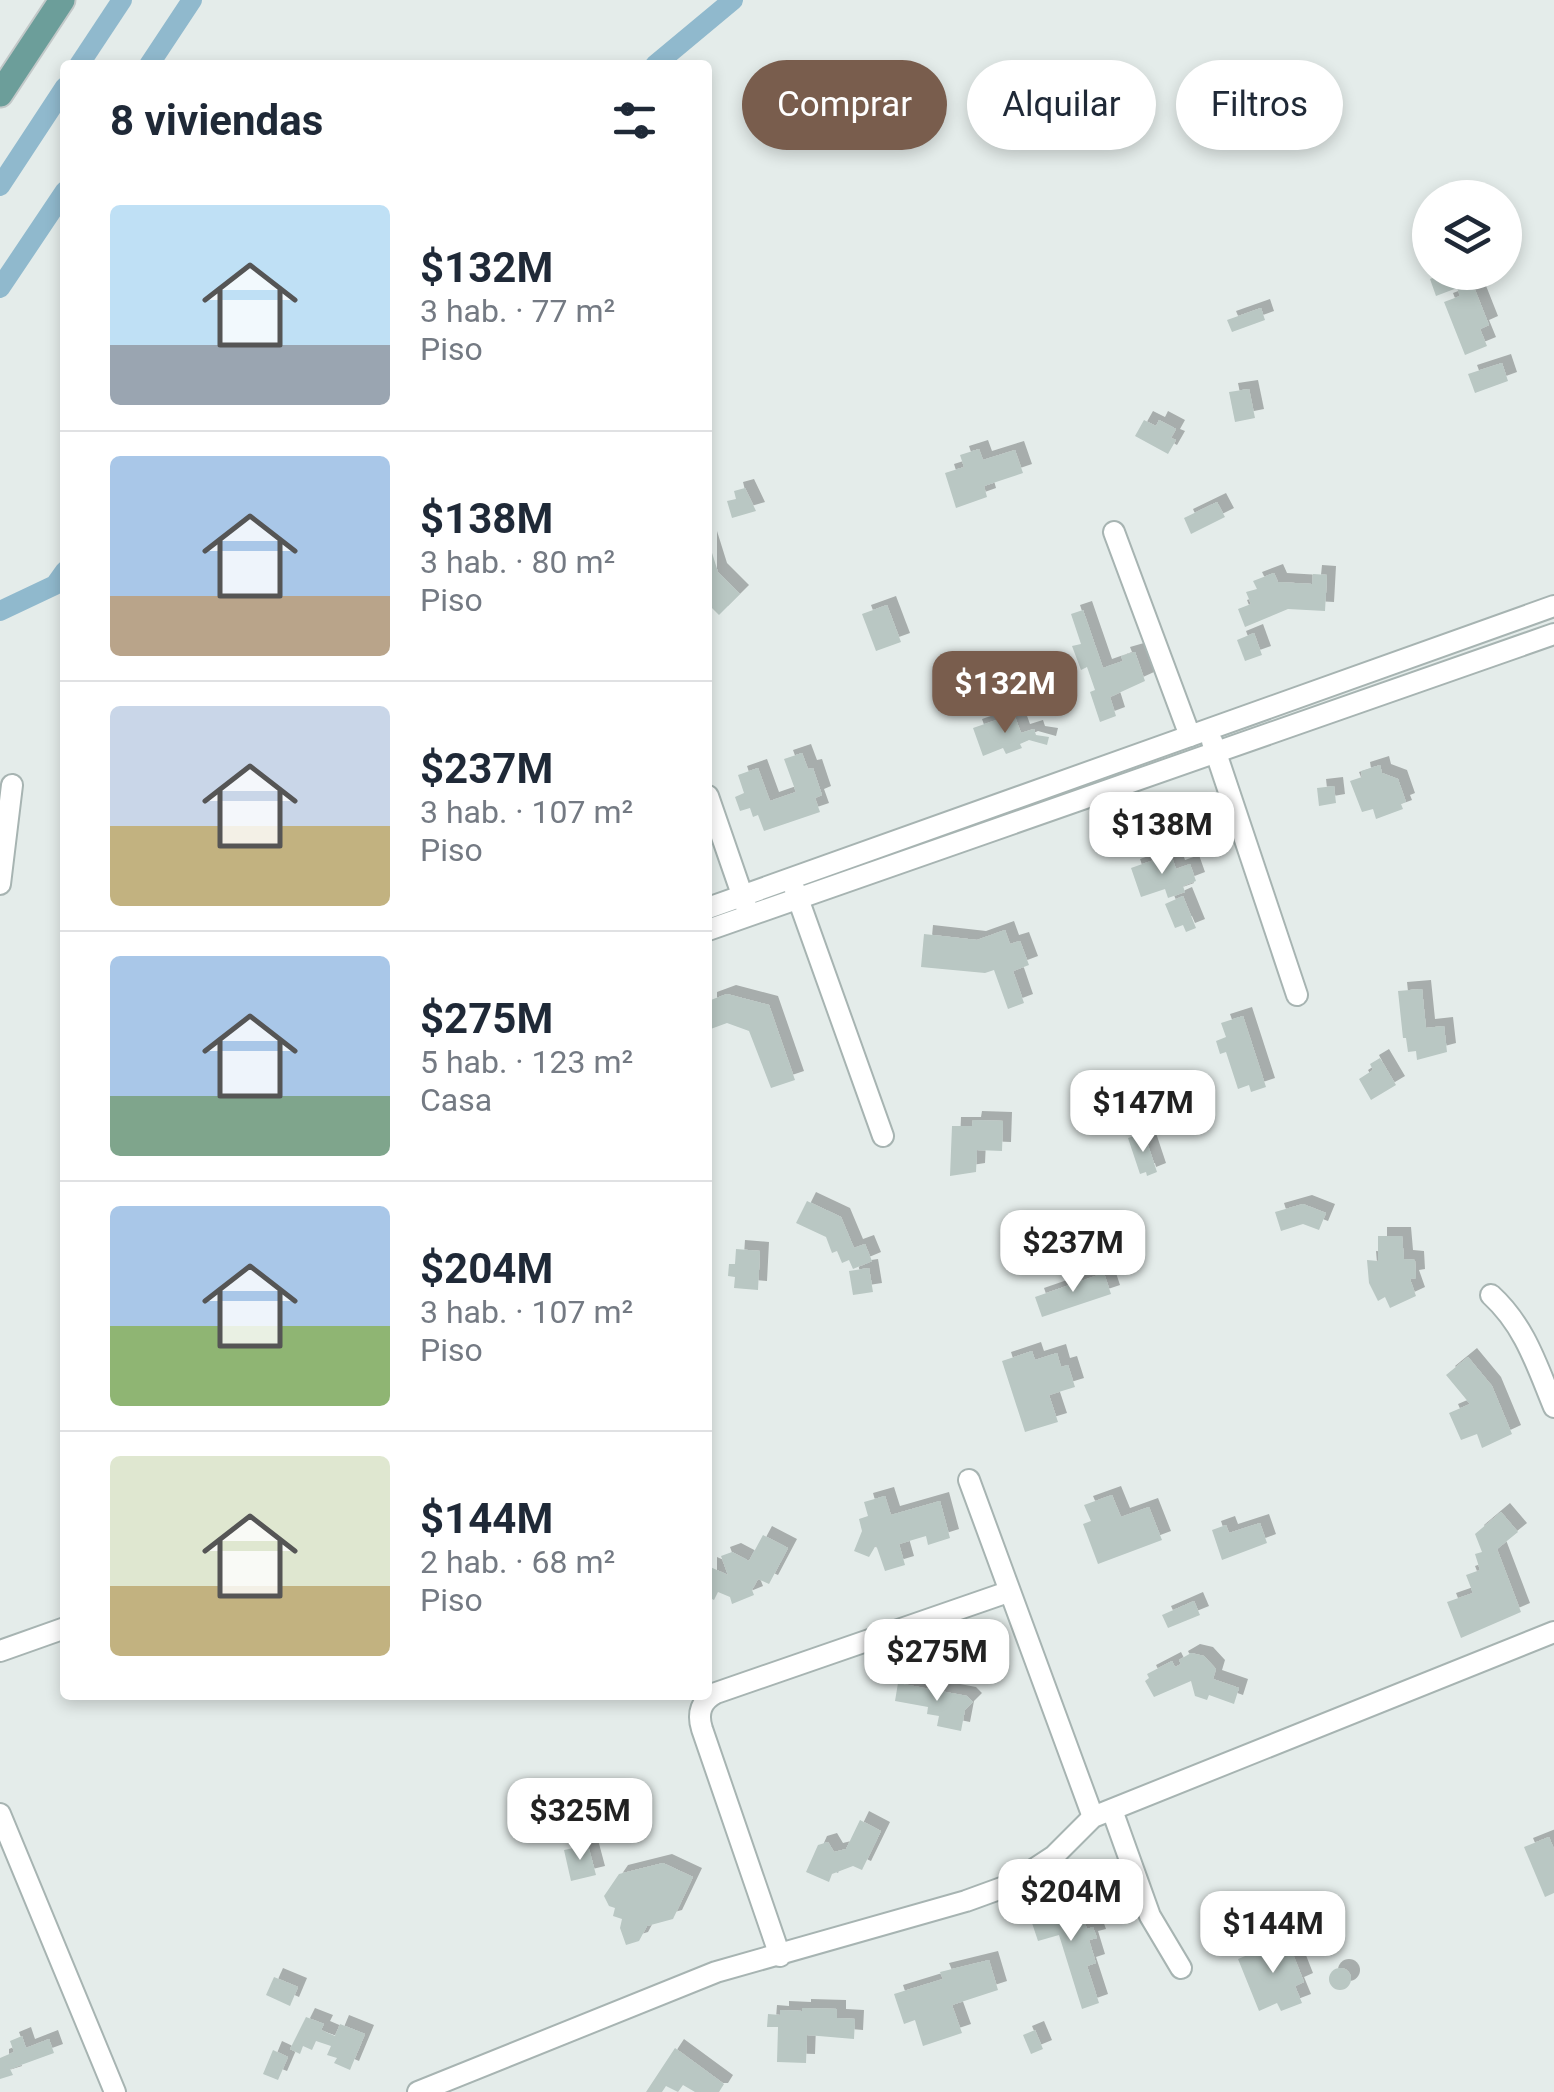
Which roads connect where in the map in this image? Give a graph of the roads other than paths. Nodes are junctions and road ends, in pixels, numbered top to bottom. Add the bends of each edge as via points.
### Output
1 (62, 0) edge
2 (0, 94) edge
3 (1114, 532) dead end
4 (1554, 606) edge
5 (1554, 634) edge
6 (1199, 733) junction
7 (1216, 752) junction
8 (12, 785) dead end
9 (712, 808) edge
10 (0, 884) edge
11 (794, 888) junction
12 (746, 906) junction
13 (712, 908) edge
14 (712, 927) edge
15 (1296, 995) dead end
16 (883, 1136) dead end
17 (1491, 1295) dead end
18 (1554, 1407) edge
19 (969, 1480) dead end
20 (1008, 1592) junction
21 (60, 1630) edge
22 (1554, 1632) edge
23 (0, 1650) edge
24 (712, 1696) edge
25 (708, 1700) edge
26 (1103, 1813) junction
27 (0, 1814) edge
28 (780, 1956) junction
29 (1181, 1968) dead end
30 (115, 2092) edge
31 (418, 2092) edge

1 - 2 main road
3 - 6 street
4 - 6 street
5 - 7 street
6 - 7 street
6 - 11 street
7 - 11 street
7 - 15 street
8 - 10 street
9 - 12 street
11 - 12 street
11 - 16 street
12 - 13 street
12 - 14 street
17 - 18 street via 1523,1332
19 - 20 street
20 - 24 street
20 - 26 street
21 - 23 street
22 - 26 street
25 - 28 street via 699,1713 702,1729
26 - 28 street via 1010,1884
26 - 29 street
27 - 30 street
28 - 31 street via 716,1972

